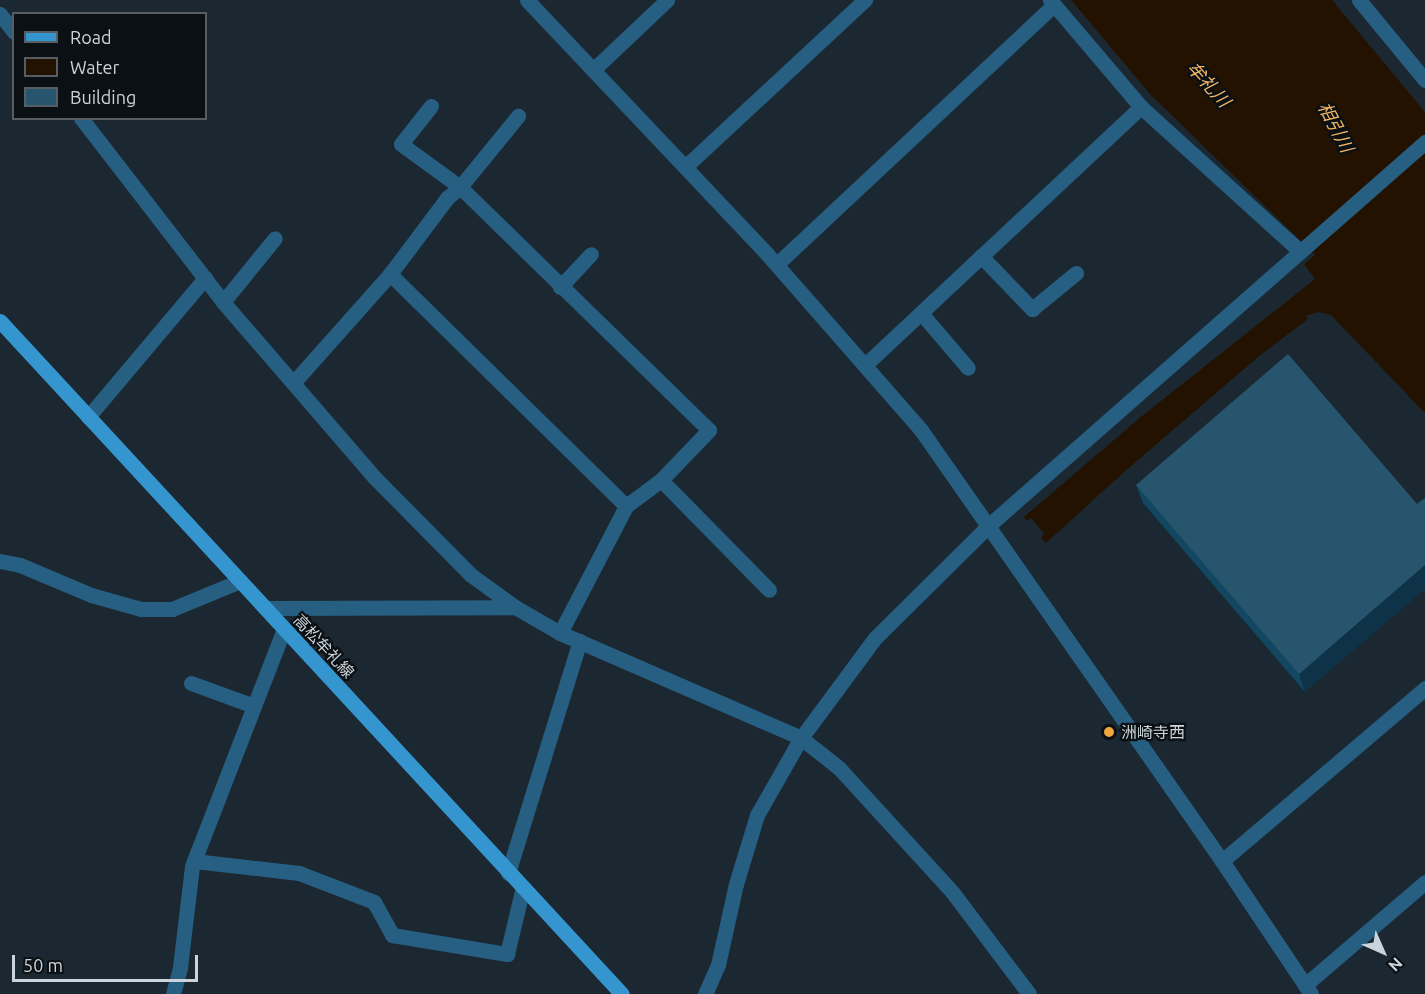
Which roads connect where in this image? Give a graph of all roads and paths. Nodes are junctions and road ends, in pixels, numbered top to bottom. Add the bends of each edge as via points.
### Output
1 (527, 0) edge
2 (667, 0) edge
3 (865, 0) edge
4 (1359, 0) edge
5 (1052, 2) edge
6 (0, 14) edge
7 (12, 29) edge
8 (593, 70) junction
9 (1425, 80) edge
10 (431, 106) dead end
11 (1140, 107) junction
12 (518, 116) dead end
13 (83, 120) edge
14 (1425, 142) edge
15 (685, 167) junction
16 (460, 187) junction
17 (275, 238) dead end
18 (1304, 248) junction
19 (591, 254) dead end
20 (981, 256) junction
21 (777, 264) junction
22 (1076, 273) dead end
23 (390, 274) junction
24 (205, 278) junction
25 (560, 286) junction
26 (223, 302) junction
27 (921, 313) junction
28 (0, 321) edge
29 (865, 365) junction
30 (968, 368) dead end
31 (293, 383) junction
32 (88, 417) junction
33 (662, 480) junction
34 (626, 506) junction
35 (988, 526) junction
36 (0, 561) edge
37 (240, 581) junction
38 (769, 590) dead end
39 (515, 607) junction
40 (265, 608) junction
41 (284, 629) junction
42 (560, 633) junction
43 (580, 641) junction
44 (191, 683) dead end
45 (1425, 688) edge
46 (254, 706) junction
47 (801, 738) junction
48 (194, 861) junction
49 (1222, 861) junction
50 (508, 873) junction
51 (1425, 882) edge
52 (523, 887) junction
53 (1308, 990) edge
54 (173, 994) edge
55 (622, 994) edge
56 (705, 994) edge
57 (1029, 994) edge

1 - 8 street
2 - 8 street
3 - 15 street
4 - 9 street
5 - 11 street
5 - 21 street
6 - 7 street
8 - 15 street
10 - 16 street via 401,144
11 - 18 street
11 - 20 street
12 - 16 street
13 - 24 street
14 - 18 street
15 - 21 street
16 - 23 street via 447,198
16 - 25 street
17 - 26 street
18 - 35 street
19 - 25 street
20 - 22 street via 1032,309
20 - 27 street
21 - 29 street
23 - 31 street
23 - 34 street
24 - 26 street
24 - 32 street
25 - 33 street via 709,430
26 - 31 street
27 - 29 street
27 - 30 street
28 - 32 main road, 高松牟礼線
29 - 35 street via 921,430
31 - 39 street via 375,478 471,575
32 - 37 main road, 高松牟礼線
33 - 34 street
33 - 38 street
34 - 42 street
35 - 47 street via 874,638
35 - 49 street
36 - 37 street via 141,609 172,609
37 - 40 main road, 高松牟礼線
39 - 40 street
39 - 42 street
40 - 41 main road, 高松牟礼線
41 - 46 street
41 - 50 main road, 高松牟礼線
42 - 43 street
43 - 47 street
43 - 50 street
44 - 46 street
45 - 49 street
46 - 48 street
47 - 56 street via 757,815 735,884 717,965
47 - 57 street via 839,768 953,893
48 - 52 street via 299,873 374,902 392,935 507,954
48 - 54 street
49 - 53 street
50 - 52 main road, 高松牟礼線
51 - 53 street
52 - 55 main road, 高松牟礼線

